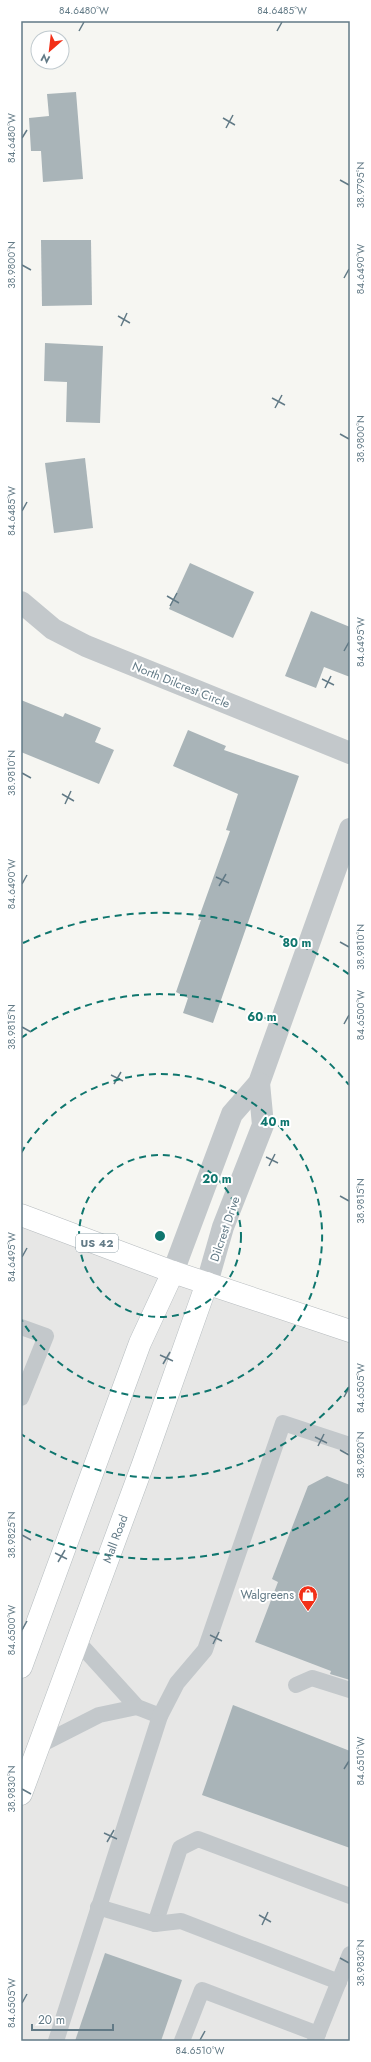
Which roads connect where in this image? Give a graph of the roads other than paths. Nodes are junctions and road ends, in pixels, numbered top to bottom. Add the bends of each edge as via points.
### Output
1 (21, 602) edge
2 (350, 753) edge
3 (350, 829) edge
4 (259, 1083) junction
5 (21, 1215) edge
6 (173, 1272) junction
7 (207, 1283) junction
8 (21, 1326) edge
9 (350, 1331) edge
10 (21, 1398) edge
11 (350, 1445) edge
12 (78, 1642) junction
13 (21, 1667) edge
14 (296, 1685) dead end
15 (350, 1690) edge
16 (137, 1707) junction
17 (160, 1716) junction
18 (40, 1745) junction
19 (21, 1794) edge
20 (350, 1896) edge
21 (98, 1908) junction
22 (155, 1924) junction
23 (350, 1954) edge
24 (339, 1982) junction
25 (317, 2038) edge
26 (56, 2041) edge
27 (182, 2041) edge

1 - 2 street, North Dilcrest Circle via 53,629 86,646
3 - 4 street, Dilcrest Drive
4 - 6 street, Dilcrest Drive via 232,1114
4 - 7 street, Dilcrest Drive via 264,1125 223,1227
5 - 6 main road, US 42
6 - 7 main road, US 42
6 - 13 main road via 140,1344
7 - 9 main road, US 42
7 - 12 main road, Mall Road
8 - 10 lane via 46,1336
11 - 17 lane via 283,1423 205,1650 177,1683
12 - 16 lane
12 - 18 main road, Mall Road
14 - 15 lane via 312,1678
16 - 17 lane
16 - 18 lane via 99,1715
17 - 21 lane
18 - 19 main road, Mall Road
20 - 22 lane via 198,1839 180,1848
21 - 22 lane
21 - 26 lane
22 - 24 lane via 181,1921
23 - 24 lane
24 - 25 lane
25 - 27 lane via 202,1990

